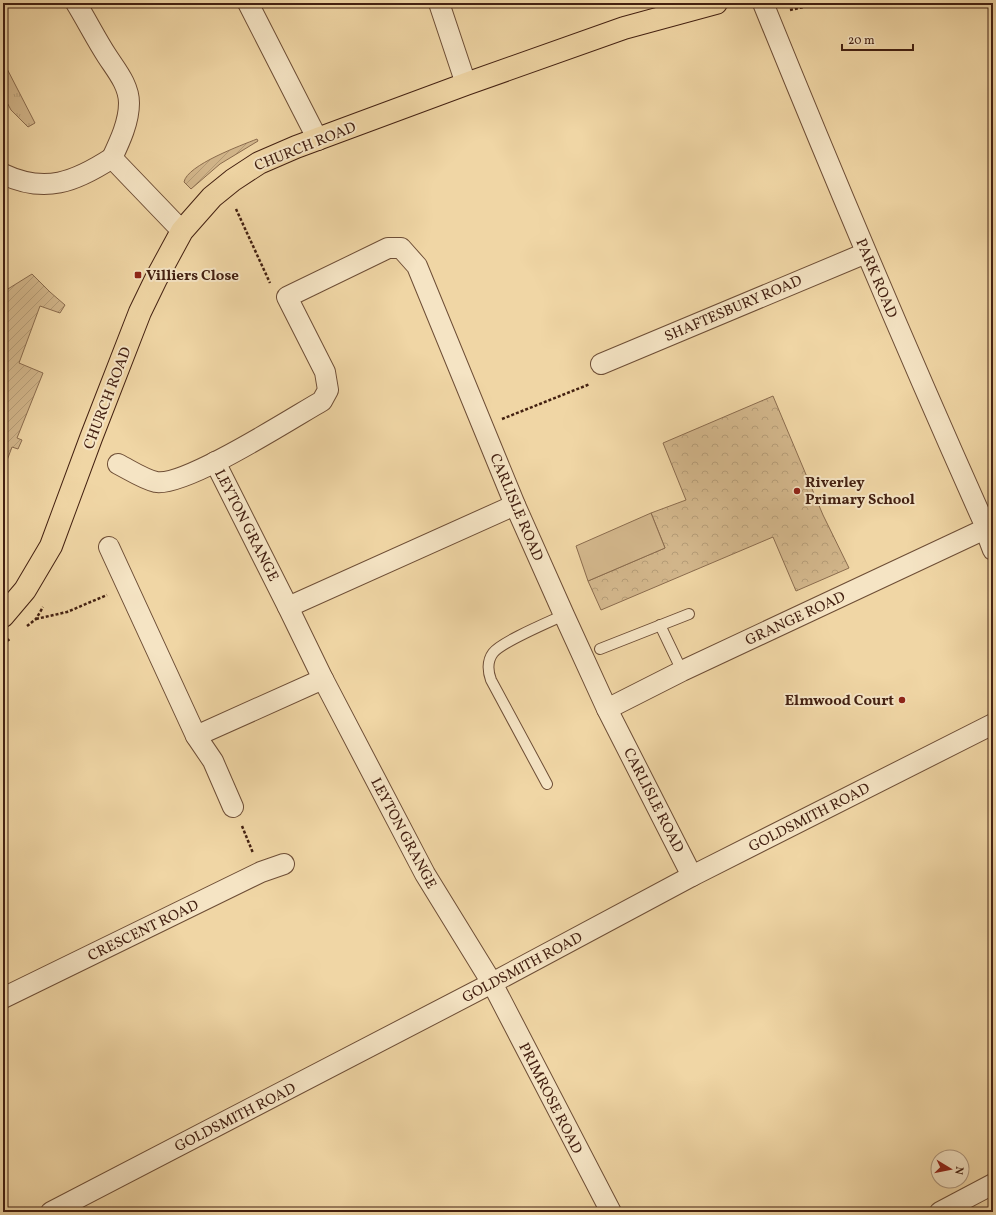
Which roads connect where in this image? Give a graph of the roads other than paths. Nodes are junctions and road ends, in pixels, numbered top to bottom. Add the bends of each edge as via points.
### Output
1 (76, 3) edge
2 (248, 3) edge
3 (438, 3) edge
4 (716, 3) edge
5 (763, 3) edge
6 (466, 84) junction
7 (318, 140) junction
8 (112, 158) junction
9 (3, 174) edge
10 (182, 231) junction
11 (866, 253) junction
12 (287, 297) joint
13 (601, 364) road end
14 (215, 462) junction
15 (118, 464) dead end
16 (515, 505) junction
17 (985, 529) junction
18 (109, 547) dead end
19 (993, 550) edge
20 (288, 607) junction
21 (689, 614) dead end
22 (564, 615) junction
23 (3, 616) edge
24 (660, 625) junction
25 (600, 649) dead end
26 (682, 671) junction
27 (323, 679) junction
28 (607, 709) junction
29 (993, 724) edge
30 (196, 736) junction
31 (547, 784) dead end
32 (233, 807) road end
33 (284, 864) dead end
34 (692, 876) junction
35 (492, 983) junction
36 (3, 998) edge
37 (993, 1184) edge
38 (51, 1212) edge
39 (611, 1212) edge
40 (940, 1212) edge

1 - 8 street via 118,70 129,102 128,118
2 - 7 street
3 - 6 street
4 - 6 main road, CHURCH ROAD via 624,28
5 - 11 street, PARK ROAD
6 - 7 main road, CHURCH ROAD
7 - 10 main road, CHURCH ROAD via 259,163 233,180 212,197
8 - 9 street via 82,176 51,185 32,184
8 - 10 street
10 - 23 main road, CHURCH ROAD via 140,312 51,546 24,590
11 - 13 street, SHAFTESBURY ROAD
11 - 17 street, PARK ROAD
12 - 14 street, LEYTON GRANGE via 325,372 328,390 322,401
12 - 16 street, CARLISLE ROAD via 388,248 401,248 417,266
14 - 15 street via 176,479 157,482
14 - 20 street, LEYTON GRANGE
16 - 20 street
16 - 22 street, CARLISLE ROAD
17 - 19 street, PARK ROAD
17 - 26 street, GRANGE ROAD
18 - 30 street
20 - 27 street, LEYTON GRANGE
21 - 24 lane
22 - 28 street, CARLISLE ROAD
22 - 31 lane via 501,646 491,656 489,666 491,680
24 - 25 lane
24 - 26 lane
26 - 28 street, GRANGE ROAD
27 - 30 street
27 - 35 street, LEYTON GRANGE via 425,874
28 - 34 street, CARLISLE ROAD
29 - 34 street, GOLDSMITH ROAD
30 - 32 street via 213,761
33 - 36 street, CRESCENT ROAD via 261,872
34 - 35 street, GOLDSMITH ROAD
35 - 38 street, GOLDSMITH ROAD
35 - 39 street, PRIMROSE ROAD
37 - 40 street

